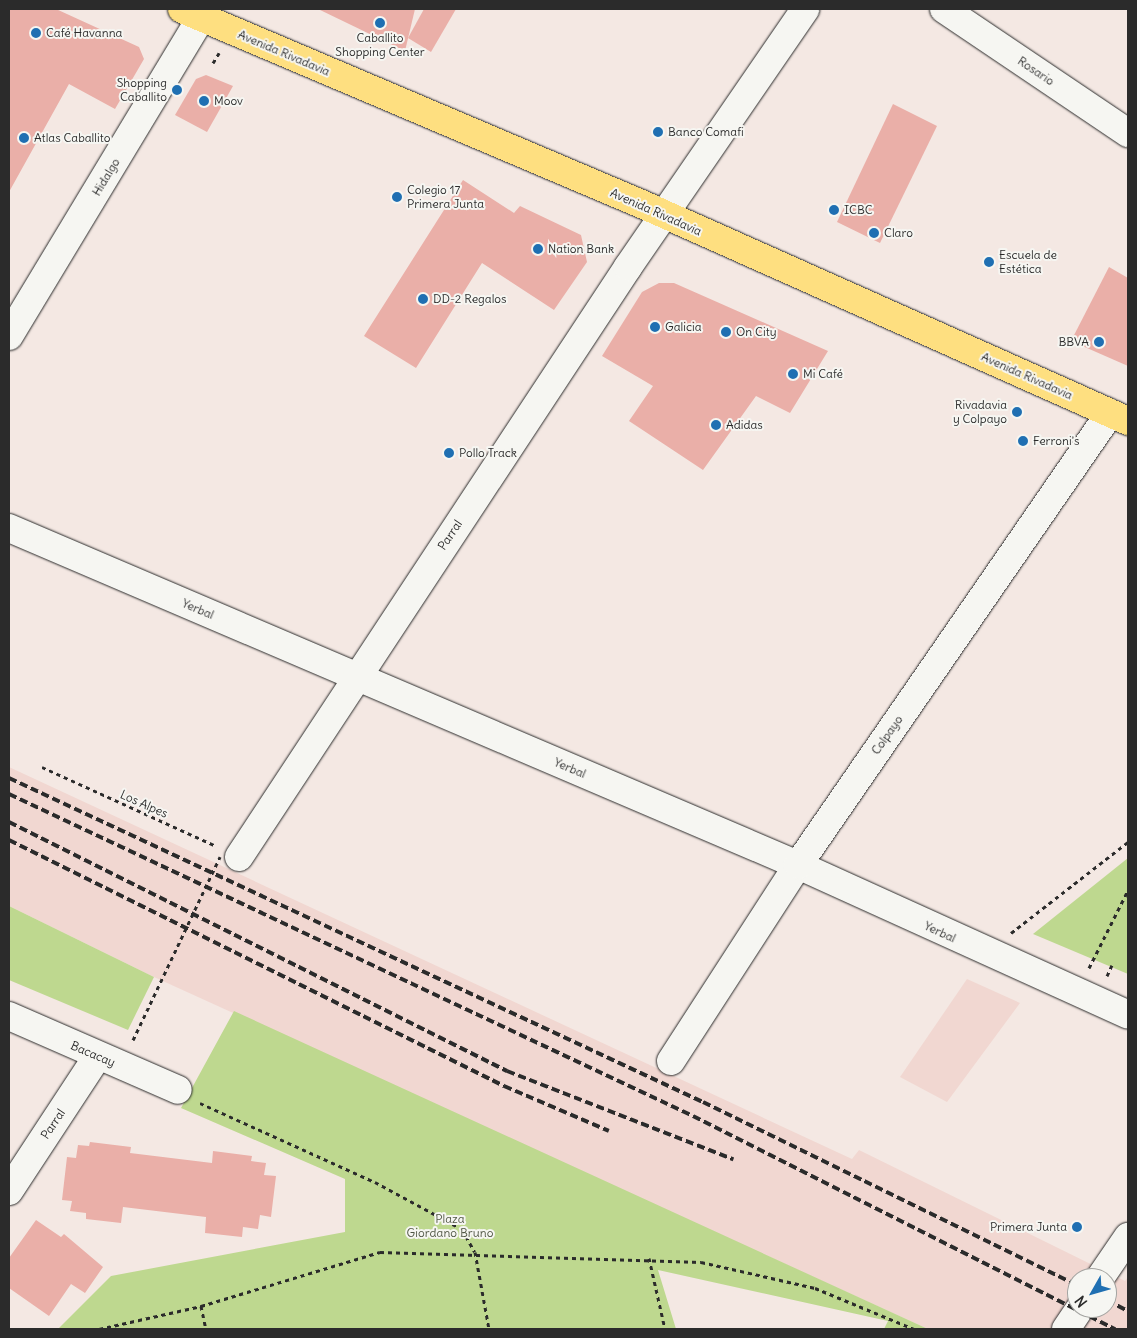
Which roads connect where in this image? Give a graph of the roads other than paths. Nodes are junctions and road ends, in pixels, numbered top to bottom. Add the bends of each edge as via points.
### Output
1 (805, 9) edge
2 (944, 9) edge
3 (196, 11) edge
4 (1128, 133) edge
5 (664, 215) junction
6 (9, 336) edge
7 (1119, 417) edge
8 (9, 528) edge
9 (355, 677) junction
10 (230, 857) road end
11 (798, 865) junction
12 (1128, 1015) edge
13 (9, 1016) edge
14 (97, 1057) junction
15 (671, 1061) dead end
16 (178, 1090) road end
17 (9, 1191) edge
18 (1128, 1236) edge
19 (1107, 1268) edge
20 (1073, 1318) edge
21 (1066, 1329) edge

1 - 5 street, Parral
2 - 4 street, Rosario
3 - 5 main road, Avenida Rivadavia
3 - 6 street, Hidalgo
5 - 7 main road, Avenida Rivadavia
5 - 9 street, Parral
7 - 11 street, Colpayo
8 - 9 street, Yerbal
9 - 10 street, Parral
9 - 11 street, Yerbal
11 - 12 street, Yerbal
11 - 15 street, Colpayo
13 - 14 street, Bacacay
14 - 16 street, Bacacay
14 - 17 street, Parral
18 - 19 street
20 - 21 street

